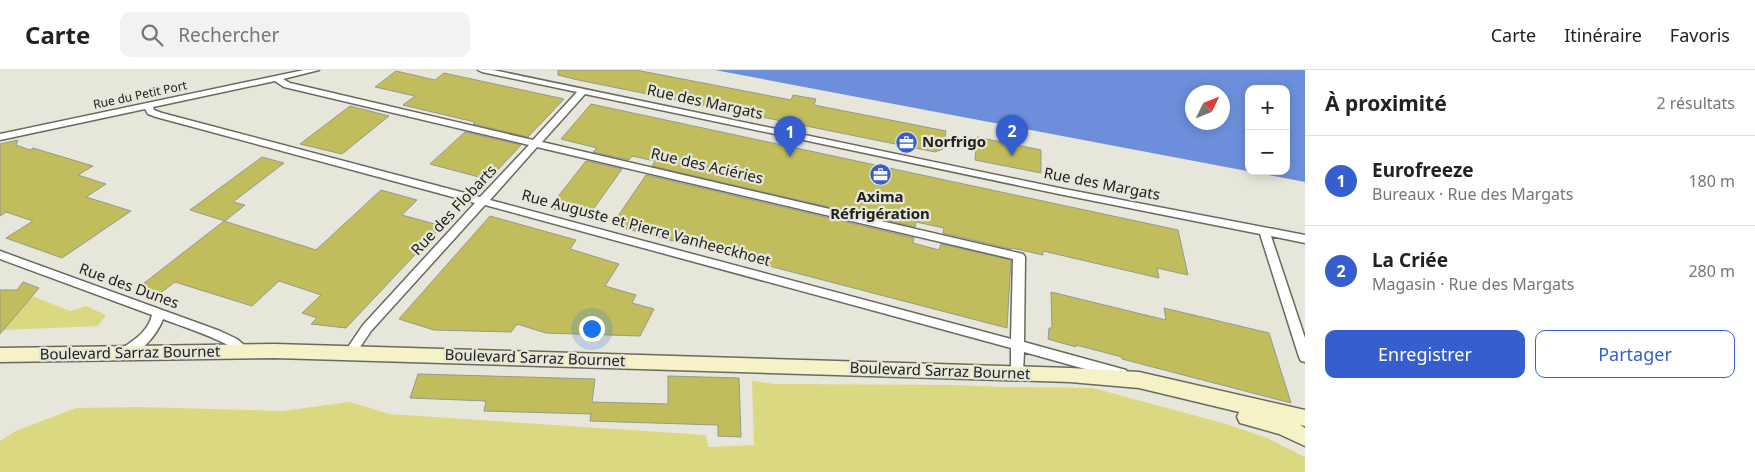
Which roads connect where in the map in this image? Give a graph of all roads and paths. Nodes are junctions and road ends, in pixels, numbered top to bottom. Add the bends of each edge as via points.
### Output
1 (315, 70) edge
2 (482, 70) edge
3 (276, 78) junction
4 (583, 91) junction
5 (148, 106) junction
6 (0, 137) edge
7 (536, 143) junction
8 (483, 201) junction
9 (1264, 230) junction
10 (1305, 239) edge
11 (0, 255) edge
12 (159, 313) junction
13 (1017, 344) junction
14 (245, 351) junction
15 (125, 352) junction
16 (350, 353) junction
17 (0, 355) edge
18 (1305, 357) edge
19 (1017, 373) junction
20 (1070, 375) junction
21 (1139, 380) junction
22 (1305, 418) edge
23 (1305, 437) edge

1 - 3 street, Rue du Petit Port
2 - 4 street, Rue des Margats
3 - 5 street, Rue du Petit Port
3 - 7 street, Rue des Aciéries via 287,85
4 - 7 street, Rue des Flobarts
4 - 9 street, Rue des Margats via 1058,191
5 - 6 street, Rue du Petit Port
5 - 8 street, Rue Auguste et Pierre Vanheeckhoet via 151,112 159,115
7 - 8 street, Rue des Flobarts
7 - 13 street, Rue des Aciéries via 1019,256
8 - 13 street, Rue Auguste et Pierre Vanheeckhoet
8 - 16 street, Rue des Flobarts via 367,328
9 - 10 street, Rue des Margats
9 - 18 street
11 - 12 street, Rue des Dunes
12 - 14 street, Rue des Dunes via 223,337
12 - 15 street via 151,333
13 - 19 street, Rue des Aciéries
13 - 21 street, Rue Auguste et Pierre Vanheeckhoet
14 - 15 street, Boulevard Sarraz Bournet
14 - 16 street, Boulevard Sarraz Bournet
15 - 17 street, Boulevard Sarraz Bournet
16 - 19 street, Boulevard Sarraz Bournet
19 - 20 street, Boulevard Sarraz Bournet
20 - 21 street, Boulevard Sarraz Bournet
20 - 23 street, Boulevard Sarraz Bournet via 1117,383 1264,421
21 - 22 street, Boulevard Sarraz Bournet

